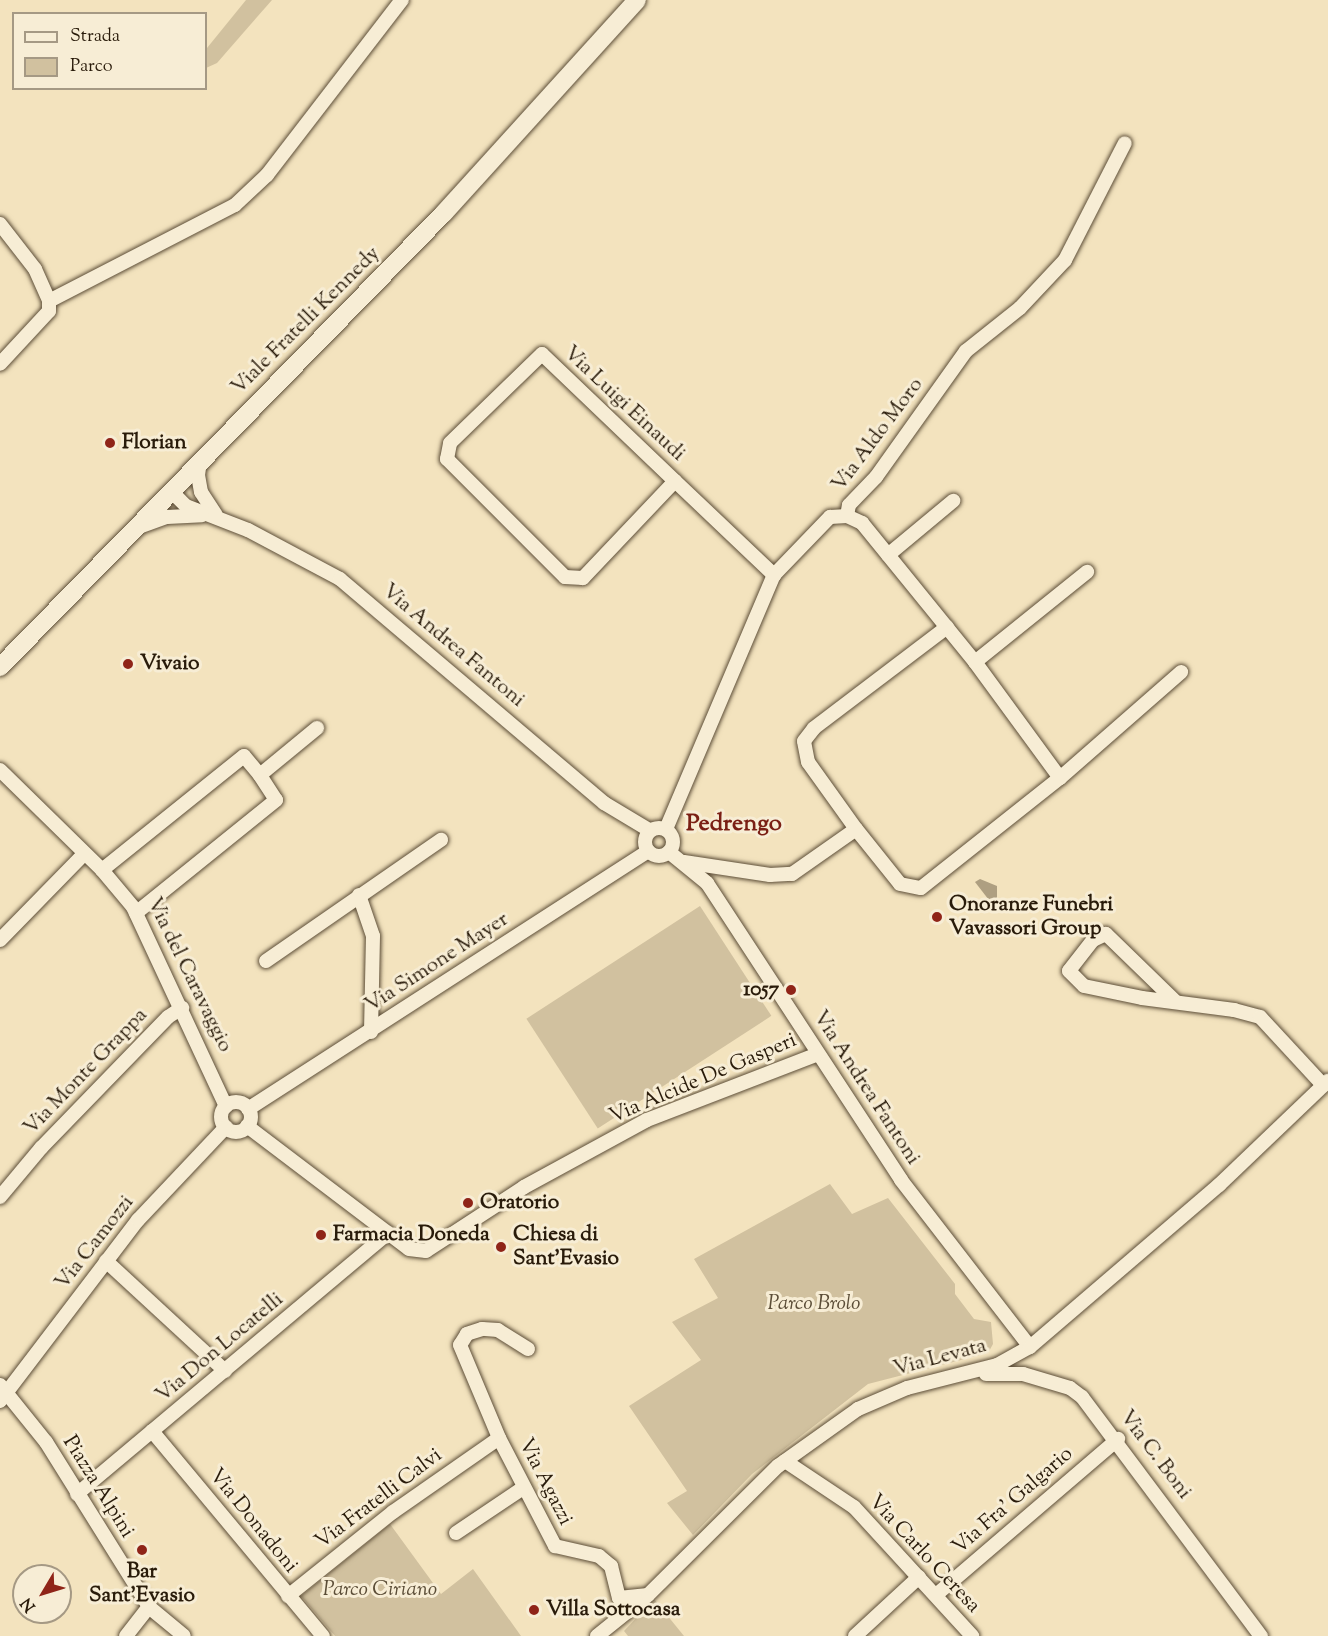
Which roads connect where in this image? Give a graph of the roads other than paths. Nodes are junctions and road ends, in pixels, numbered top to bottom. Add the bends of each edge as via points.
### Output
1 (402, 0) edge
2 (637, 0) edge
3 (1125, 143) dead end
4 (0, 224) edge
5 (49, 301) junction
6 (0, 364) edge
7 (200, 461) junction
8 (675, 481) junction
9 (171, 491) junction
10 (953, 501) dead end
11 (216, 515) junction
12 (847, 516) junction
13 (132, 531) junction
14 (888, 555) junction
15 (1087, 572) dead end
16 (774, 575) junction
17 (947, 627) junction
18 (975, 662) junction
19 (0, 667) edge
20 (1181, 672) dead end
21 (317, 728) dead end
22 (0, 770) edge
23 (260, 776) junction
24 (1060, 778) junction
25 (666, 829) junction
26 (856, 829) junction
27 (649, 831) junction
28 (441, 840) dead end
29 (648, 851) junction
30 (669, 852) junction
31 (83, 855) junction
32 (684, 862) junction
33 (102, 870) junction
34 (359, 895) junction
35 (136, 913) junction
36 (0, 940) edge
37 (266, 961) dead end
38 (1176, 1002) junction
39 (182, 1008) junction
40 (371, 1032) junction
41 (818, 1054) junction
42 (1325, 1083) edge
43 (226, 1106) junction
44 (249, 1108) junction
45 (248, 1126) junction
46 (226, 1127) junction
47 (0, 1197) edge
48 (388, 1233) junction
49 (106, 1261) junction
50 (1030, 1347) junction
51 (528, 1349) dead end
52 (225, 1371) junction
53 (969, 1375) junction
54 (3, 1393) edge
55 (152, 1431) junction
56 (499, 1438) junction
57 (1118, 1439) junction
58 (785, 1461) junction
59 (523, 1488) junction
60 (77, 1494) junction
61 (456, 1533) dead end
62 (919, 1576) junction
63 (648, 1595) junction
64 (288, 1596) junction
65 (936, 1596) junction
66 (619, 1598) junction
67 (149, 1607) junction
68 (616, 1624) junction
69 (126, 1636) edge
70 (184, 1636) edge
71 (323, 1636) edge
72 (597, 1636) edge
73 (855, 1636) edge
74 (972, 1636) edge
75 (1261, 1636) edge

1 - 5 street via 267,175 235,205
2 - 7 street, Viale Fratelli Kennedy via 444,213
3 - 12 street, Via Aldo Moro via 1065,260 1020,308 966,351 876,477 849,505
4 - 5 street via 35,269
5 - 6 street via 49,311
7 - 9 street, Viale Fratelli Kennedy
7 - 11 street via 201,492
8 - 8 street, Via Luigi Einaudi via 584,578 565,577 447,459 450,443 542,354
8 - 16 street, Via Luigi Einaudi
9 - 11 street, Via Andrea Fantoni via 186,506
9 - 13 street, Viale Fratelli Kennedy
10 - 14 street
11 - 13 street via 167,517
11 - 27 street, Via Andrea Fantoni via 339,579 604,803
12 - 14 street via 862,523
12 - 16 street, Via Aldo Moro via 830,517
13 - 19 street, Viale Fratelli Kennedy
14 - 17 street
15 - 18 street
16 - 25 street, Via Aldo Moro
17 - 18 street
17 - 26 street via 814,728 804,741 807,762
18 - 24 street
20 - 24 street
21 - 23 street
22 - 31 street, Via del Caravaggio
23 - 33 street via 244,756
23 - 35 street via 276,800
24 - 26 street via 921,888 900,884
25 - 27 street
25 - 30 street via 673,837
26 - 32 street via 792,874 770,875
27 - 29 street via 644,840
28 - 34 street
29 - 30 street via 656,856
29 - 40 street, Via Simone Mayer
30 - 32 street, Via Andrea Fantoni
31 - 33 street, Via del Caravaggio
31 - 36 street
32 - 41 street, Via Andrea Fantoni via 707,884
33 - 35 street, Via del Caravaggio
34 - 37 street
34 - 40 street via 373,936
35 - 39 street, Via del Caravaggio
38 - 38 street via 1084,986 1069,971 1093,940 1106,934
38 - 42 street via 1260,1017
39 - 43 street, Via del Caravaggio
39 - 47 street, Via Monte Grappa via 168,1017 41,1148
40 - 44 street, Via Simone Mayer
41 - 48 street, Via Alcide De Gasperi via 647,1120 524,1186 426,1251 409,1249
41 - 50 street, Via Andrea Fantoni via 901,1180
42 - 50 street, Via Levata via 1219,1185
43 - 44 street via 238,1102
43 - 46 street via 221,1116
44 - 45 street
45 - 46 street via 237,1131
45 - 48 street, Via Alcide De Gasperi
46 - 49 street, Via Camozzi via 138,1220
48 - 52 street, Via Don Locatelli
49 - 52 street
49 - 54 street, Via Camozzi
50 - 53 street, Via Levata
51 - 56 street, Via Agazzi via 498,1330 482,1329 467,1334 460,1345
52 - 55 street, Via Don Locatelli
53 - 57 street, Via C. Boni via 1008,1372 1070,1388
53 - 58 street, Via Levata via 879,1397
54 - 60 street, Piazza Alpini via 45,1442
55 - 60 street, Via Don Locatelli
55 - 64 street, Via Donadoni
56 - 59 street, Via Agazzi
56 - 64 street, Via Fratelli Calvi via 393,1512
57 - 65 street, Via Fra' Galgario
57 - 75 street, Via C. Boni
58 - 62 street, Via Carlo Ceresa via 854,1507
58 - 63 street, Via Levata
59 - 61 street
59 - 66 street, Via Agazzi via 555,1545 599,1556 611,1566
60 - 67 street, Piazza Alpini
62 - 65 street, Via Carlo Ceresa
62 - 73 street
63 - 66 street
63 - 68 street, Via Levata
64 - 71 street, Via Donadoni
65 - 74 street, Via Carlo Ceresa
66 - 68 street
67 - 69 street
67 - 70 street, Piazza Alpini
68 - 72 street, Via Levata

